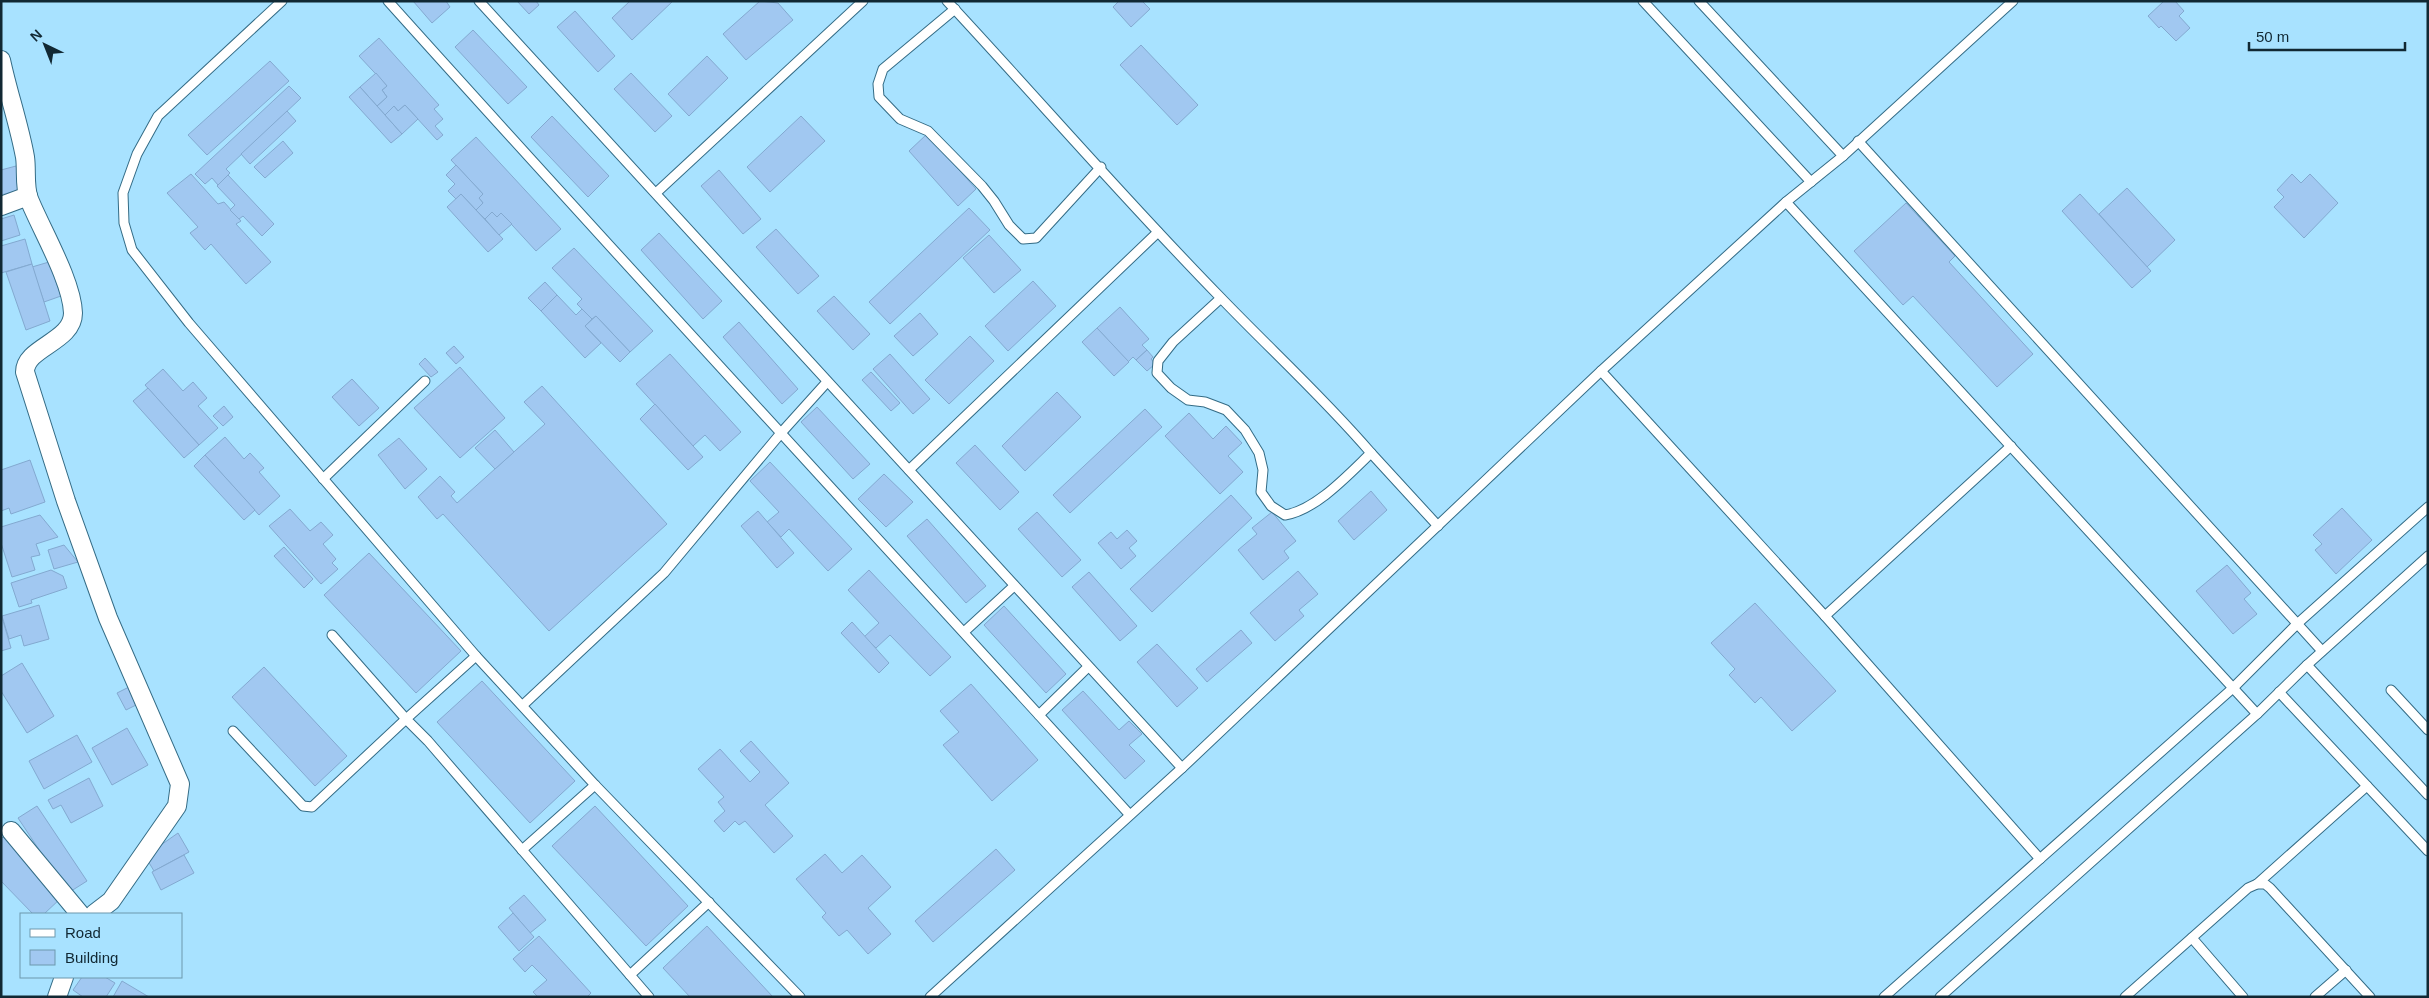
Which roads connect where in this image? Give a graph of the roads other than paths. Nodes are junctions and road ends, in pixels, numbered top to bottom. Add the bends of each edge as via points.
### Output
1 (282, 1) edge
2 (388, 1) edge
3 (479, 1) edge
4 (863, 1) edge
5 (947, 1) edge
6 (1643, 1) edge
7 (1698, 1) edge
8 (2013, 1) edge
9 (955, 9) junction
10 (1, 60) edge
11 (1858, 142) junction
12 (1842, 156) junction
13 (1101, 167) junction
14 (1811, 182) junction
15 (656, 193) junction
16 (28, 196) junction
17 (1786, 202) junction
18 (1, 206) edge
19 (1158, 232) junction
20 (1221, 298) junction
21 (1601, 371) junction
22 (425, 381) dead end
23 (827, 382) junction
24 (781, 433) junction
25 (2011, 446) junction
26 (1371, 452) junction
27 (909, 470) junction
28 (323, 478) junction
29 (2428, 507) edge
30 (1438, 526) junction
31 (2428, 556) edge
32 (1014, 586) junction
33 (1825, 616) junction
34 (2298, 624) junction
35 (964, 632) junction
36 (332, 635) dead end
37 (2322, 651) junction
38 (476, 656) junction
39 (2307, 665) junction
40 (1088, 667) junction
41 (2233, 688) junction
42 (2391, 690) dead end
43 (2279, 692) junction
44 (523, 705) junction
45 (1039, 714) junction
46 (2256, 714) junction
47 (406, 719) junction
48 (2428, 730) edge
49 (232, 731) dead end
50 (1182, 768) junction
51 (594, 784) junction
52 (2367, 786) junction
53 (2428, 795) edge
54 (1129, 814) junction
55 (10, 831) dead end
56 (522, 850) junction
57 (2428, 851) edge
58 (2040, 859) junction
59 (2257, 884) junction
60 (709, 902) junction
61 (79, 913) edge
62 (95, 913) edge
63 (2192, 938) junction
64 (2346, 970) junction
65 (630, 975) junction
66 (64, 978) edge
67 (57, 997) edge
68 (650, 997) edge
69 (800, 997) edge
70 (930, 997) edge
71 (1884, 997) edge
72 (1940, 997) edge
73 (2125, 997) edge
74 (2243, 997) edge
75 (2315, 997) edge
76 (2370, 997) edge

1 - 28 lane via 158,116 123,193 124,223 132,250 189,323
2 - 24 lane
3 - 15 lane
4 - 15 lane
5 - 9 lane
6 - 14 lane
7 - 12 lane
8 - 11 lane
9 - 13 lane
9 - 13 lane via 883,69 878,84 879,97 886,107 900,119 928,131 982,186 1009,225 1023,239 1036,238
10 - 16 street via 25,157
11 - 12 lane
11 - 34 lane
12 - 14 lane
13 - 19 lane
14 - 17 lane
15 - 23 lane
16 - 18 street
16 - 62 street via 59,266 73,310 69,328 32,357 25,372 108,618 180,784 177,806 111,901
17 - 21 lane
17 - 25 lane
19 - 20 lane
19 - 27 lane
20 - 26 lane via 1342,418
20 - 26 lane via 1173,342 1158,361 1157,373 1188,400 1226,410 1245,430 1259,453 1263,470 1261,492 1271,506 1285,515 1298,513 1340,483
21 - 30 lane
21 - 33 lane
22 - 28 lane
23 - 24 lane
23 - 27 lane
24 - 35 lane
24 - 44 lane via 664,573
25 - 33 lane
25 - 41 lane
26 - 30 lane
27 - 32 lane
28 - 38 lane
29 - 34 lane
30 - 50 lane
31 - 37 lane
32 - 35 lane
32 - 40 lane
33 - 58 lane
34 - 37 lane
34 - 41 lane
35 - 45 lane
36 - 47 lane
37 - 39 lane
38 - 44 lane
38 - 47 lane
39 - 43 lane
39 - 53 lane
40 - 45 lane
40 - 50 lane
41 - 46 lane
41 - 58 lane
42 - 48 lane
43 - 46 lane
43 - 52 lane
44 - 51 lane
45 - 54 lane
46 - 72 lane
47 - 49 lane via 312,808 303,806
47 - 56 lane
50 - 54 lane
51 - 56 lane
51 - 60 lane
52 - 57 lane
52 - 59 lane
54 - 70 lane
55 - 61 street
56 - 65 lane
58 - 71 lane
59 - 63 lane via 2248,888
59 - 64 lane via 2270,888
60 - 65 lane
60 - 69 lane
63 - 73 lane
63 - 74 lane
64 - 75 lane
64 - 76 lane
65 - 68 lane
66 - 67 street

